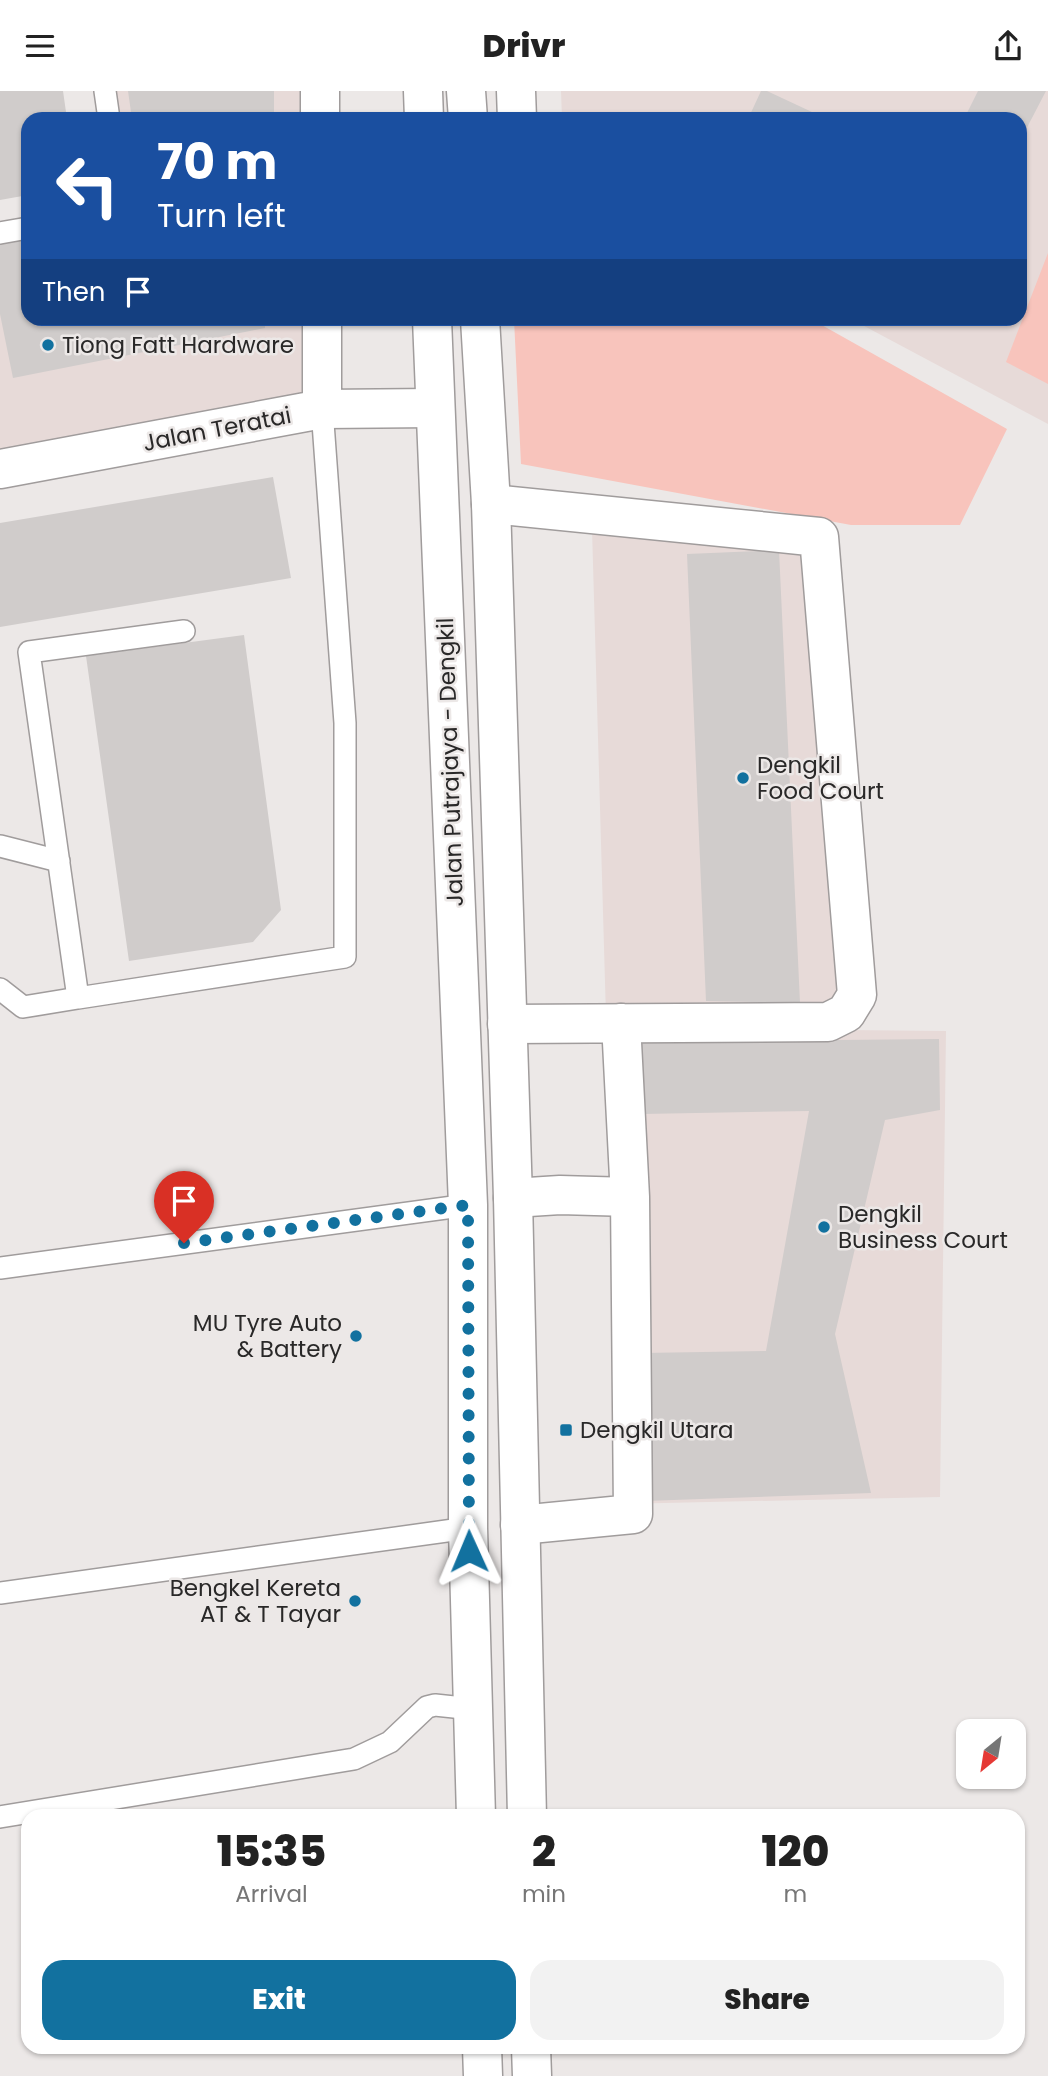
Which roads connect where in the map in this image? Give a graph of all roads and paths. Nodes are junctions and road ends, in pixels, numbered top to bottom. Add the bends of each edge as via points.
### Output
1 (105, 91) edge
2 (320, 91) edge
3 (423, 91) edge
4 (466, 91) edge
5 (516, 91) edge
6 (108, 112) edge
7 (320, 112) edge
8 (424, 112) edge
9 (468, 112) edge
10 (517, 112) edge
11 (21, 229) edge
12 (0, 233) edge
13 (322, 326) edge
14 (432, 326) edge
15 (480, 326) edge
16 (435, 408) junction
17 (323, 409) junction
18 (0, 469) edge
19 (491, 504) junction
20 (184, 631) dead end
21 (0, 846) edge
22 (59, 861) junction
23 (0, 989) edge
24 (78, 998) junction
25 (621, 1023) junction
26 (507, 1024) junction
27 (630, 1197) junction
28 (513, 1198) junction
29 (468, 1205) junction
30 (0, 1268) edge
31 (520, 1525) junction
32 (468, 1528) junction
33 (0, 1593) edge
34 (473, 1710) junction
35 (49, 1809) edge
36 (476, 1809) edge
37 (527, 1809) edge
38 (21, 1814) edge
39 (0, 1817) edge
40 (482, 2054) edge
41 (531, 2054) edge
42 (483, 2076) edge
43 (532, 2076) edge

1 - 6 lane
2 - 7 main road
3 - 8 main road
4 - 9 main road
5 - 10 main road
11 - 12 lane
13 - 17 main road
14 - 16 main road, Jalan Putrajaya - Dengkil
15 - 19 main road
16 - 17 main road, Jalan Teratai
16 - 29 main road, Jalan Putrajaya - Dengkil
17 - 18 main road, Jalan Teratai
17 - 24 lane via 345,723 345,957
19 - 25 main road via 819,537 857,995 846,1013 828,1022
19 - 26 main road
20 - 22 lane via 29,652
21 - 22 lane
22 - 24 lane
23 - 24 lane via 23,1007
25 - 26 main road
25 - 27 main road
26 - 28 main road
27 - 28 main road
27 - 31 main road via 633,1514
28 - 31 main road
29 - 30 lane
29 - 32 main road, Jalan Putrajaya - Dengkil
31 - 37 main road
32 - 33 lane
32 - 34 main road, Jalan Putrajaya - Dengkil
34 - 35 lane via 427,1707 390,1742 354,1759
34 - 36 main road, Jalan Putrajaya - Dengkil
38 - 39 lane
40 - 42 main road
41 - 43 main road

